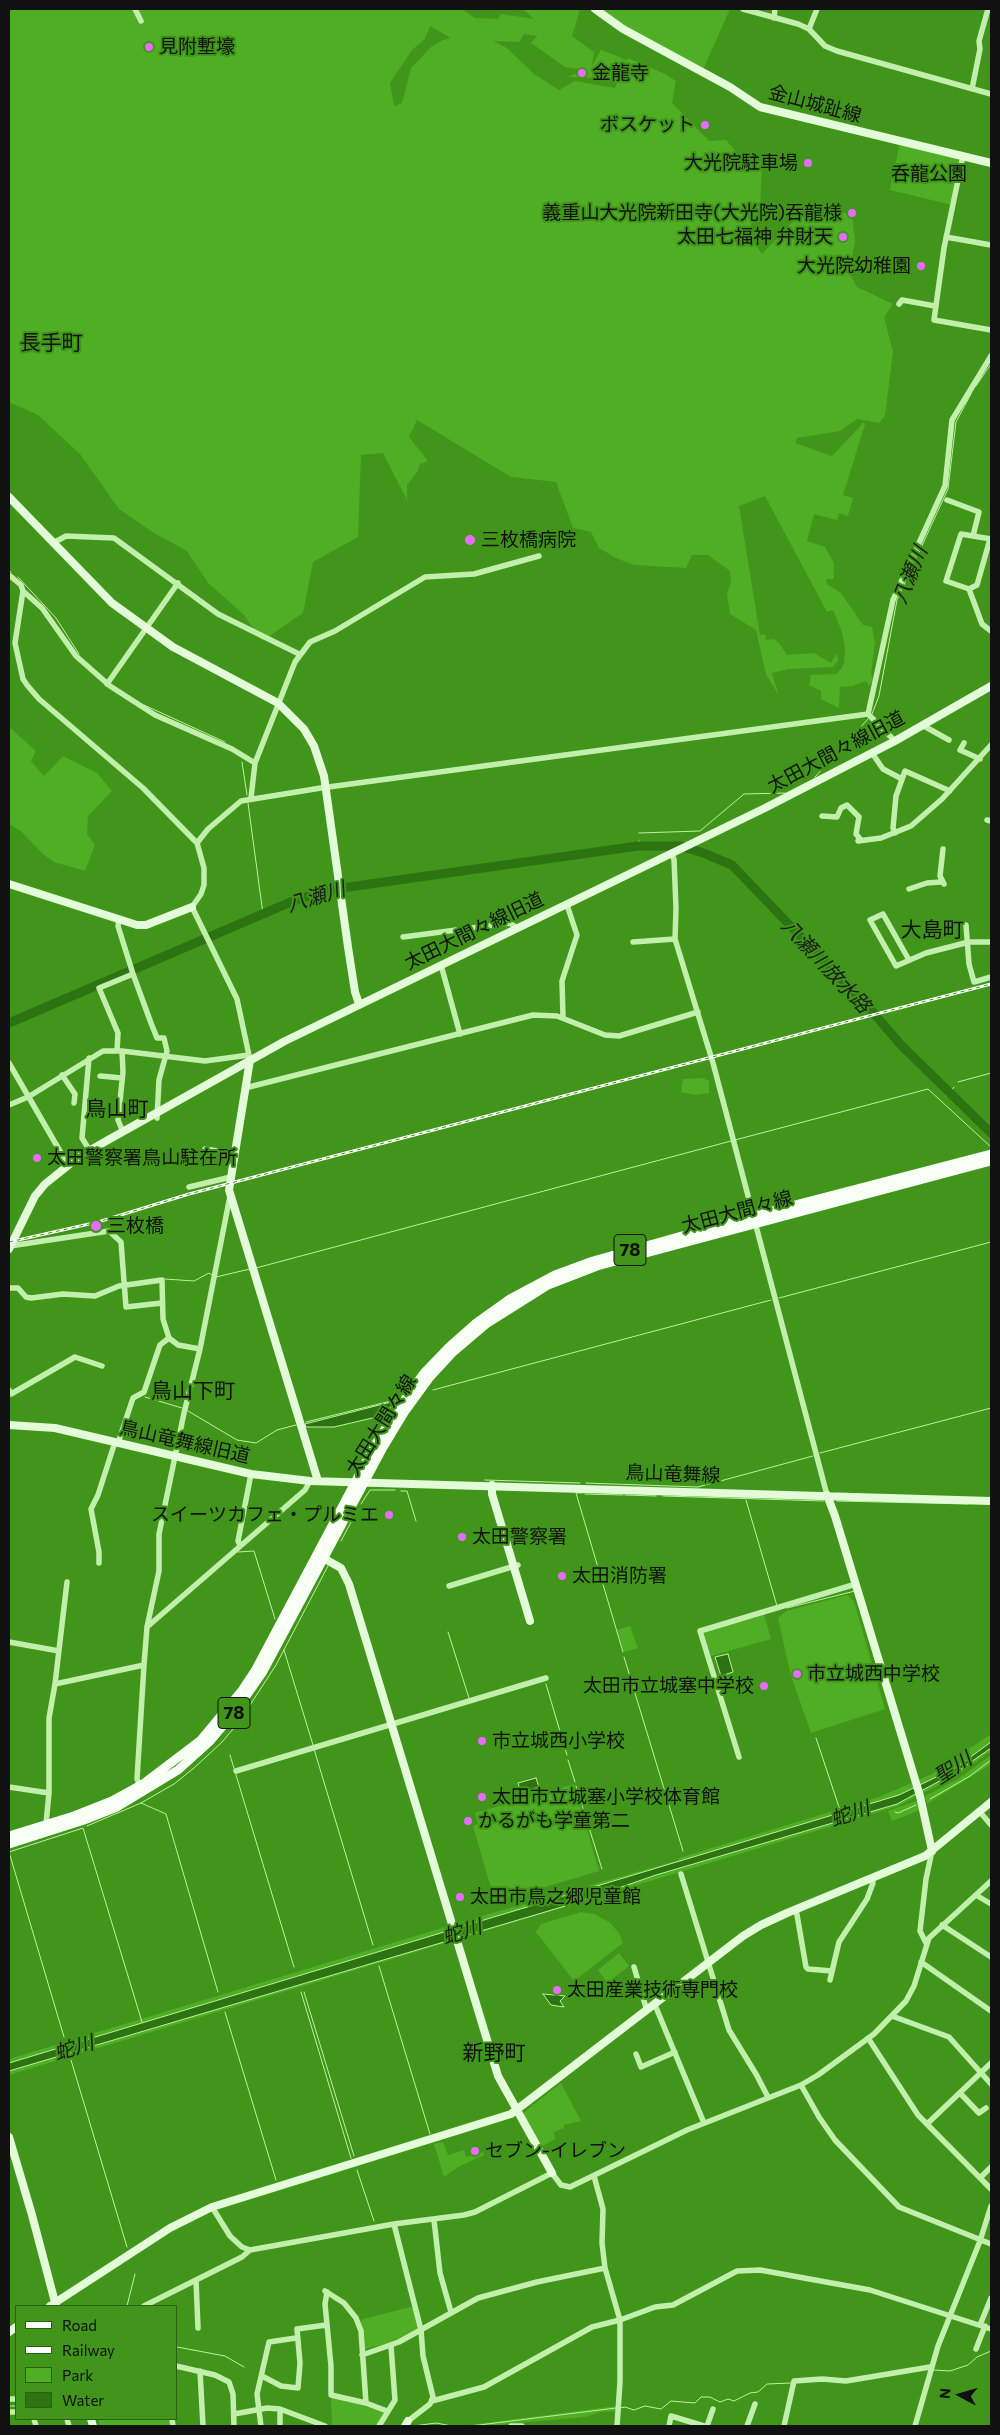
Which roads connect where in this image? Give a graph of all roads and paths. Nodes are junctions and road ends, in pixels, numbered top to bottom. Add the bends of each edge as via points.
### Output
1 (135, 9) edge
2 (595, 9) edge
3 (743, 9) edge
4 (775, 9) edge
5 (817, 9) edge
6 (988, 9) edge
7 (774, 18) junction
8 (141, 21) dead end
9 (809, 29) junction
10 (972, 88) junction
11 (991, 94) edge
12 (963, 156) junction
13 (991, 163) edge
14 (946, 237) junction
15 (991, 245) edge
16 (900, 304) dead end
17 (935, 306) junction
18 (991, 330) edge
19 (991, 356) edge
20 (9, 497) edge
21 (948, 500) dead end
22 (973, 536) junction
23 (990, 539) edge
24 (53, 543) junction
25 (539, 556) dead end
26 (9, 575) edge
27 (178, 583) junction
28 (970, 588) junction
29 (23, 591) junction
30 (145, 629) junction
31 (991, 631) edge
32 (299, 654) junction
33 (107, 684) junction
34 (991, 686) edge
35 (278, 703) junction
36 (871, 716) junction
37 (922, 725) junction
38 (948, 740) dead end
39 (895, 741) junction
40 (964, 743) dead end
41 (991, 745) edge
42 (872, 753) junction
43 (980, 759) junction
44 (255, 763) junction
45 (902, 779) junction
46 (326, 788) junction
47 (950, 790) junction
48 (252, 798) junction
49 (822, 816) dead end
50 (895, 833) junction
51 (197, 842) junction
52 (943, 849) dead end
53 (674, 853) junction
54 (9, 884) edge
55 (910, 889) dead end
56 (567, 904) junction
57 (192, 907) junction
58 (119, 920) junction
59 (966, 925) dead end
60 (517, 928) junction
61 (403, 937) dead end
62 (675, 939) junction
63 (633, 942) dead end
64 (969, 942) junction
65 (991, 942) edge
66 (909, 960) junction
67 (441, 965) junction
68 (132, 971) junction
69 (991, 977) edge
70 (359, 1004) junction
71 (698, 1012) junction
72 (563, 1017) junction
73 (460, 1034) junction
74 (119, 1051) junction
75 (166, 1057) junction
76 (249, 1057) junction
77 (90, 1058) junction
78 (9, 1063) edge
79 (62, 1075) junction
80 (100, 1076) dead end
81 (122, 1078) junction
82 (245, 1088) junction
83 (28, 1097) junction
84 (74, 1103) dead end
85 (9, 1105) edge
86 (157, 1115) junction
87 (123, 1132) junction
88 (205, 1149) dead end
89 (90, 1151) junction
90 (218, 1151) dead end
91 (991, 1154) edge
92 (991, 1161) edge
93 (68, 1165) junction
94 (231, 1177) junction
95 (189, 1187) dead end
96 (230, 1196) junction
97 (754, 1220) junction
98 (12, 1231) edge
99 (9, 1247) edge
100 (123, 1285) junction
101 (9, 1288) edge
102 (162, 1304) junction
103 (168, 1338) junction
104 (200, 1349) junction
105 (102, 1366) dead end
106 (9, 1393) edge
107 (9, 1425) edge
108 (116, 1442) junction
109 (174, 1458) junction
110 (252, 1474) junction
111 (314, 1481) junction
112 (359, 1482) junction
113 (494, 1486) junction
114 (827, 1495) junction
115 (991, 1501) edge
116 (240, 1545) junction
117 (324, 1558) junction
118 (99, 1563) dead end
119 (516, 1566) junction
120 (67, 1582) dead end
121 (856, 1584) junction
122 (449, 1586) dead end
123 (147, 1627) junction
124 (9, 1642) edge
125 (58, 1651) junction
126 (144, 1665) junction
127 (546, 1678) dead end
128 (55, 1684) junction
129 (392, 1724) junction
130 (739, 1757) dead end
131 (236, 1771) dead end
132 (140, 1786) junction
133 (9, 1787) edge
134 (49, 1793) junction
135 (991, 1802) edge
136 (980, 1812) junction
137 (46, 1824) junction
138 (991, 1825) edge
139 (9, 1836) edge
140 (9, 1844) edge
141 (932, 1851) junction
142 (681, 1874) dead end
143 (872, 1878) junction
144 (991, 1881) edge
145 (976, 1895) junction
146 (991, 1904) edge
147 (796, 1909) junction
148 (942, 1925) junction
149 (926, 1943) junction
150 (991, 1957) edge
151 (709, 1962) junction
152 (921, 1962) junction
153 (634, 1967) dead end
154 (832, 1971) junction
155 (830, 1980) dead end
156 (655, 2005) junction
157 (647, 2011) junction
158 (991, 2011) edge
159 (892, 2016) junction
160 (868, 2038) junction
161 (675, 2052) junction
162 (636, 2054) dead end
163 (991, 2063) edge
164 (981, 2074) junction
165 (801, 2084) junction
166 (991, 2084) edge
167 (960, 2093) junction
168 (768, 2097) junction
169 (986, 2108) dead end
170 (516, 2111) junction
171 (704, 2123) junction
172 (927, 2124) junction
173 (9, 2137) edge
174 (991, 2167) edge
175 (552, 2173) junction
176 (594, 2176) junction
177 (981, 2177) junction
178 (991, 2189) edge
179 (212, 2206) junction
180 (991, 2206) edge
181 (434, 2220) junction
182 (394, 2224) junction
183 (980, 2241) junction
184 (991, 2244) edge
185 (250, 2250) junction
186 (606, 2268) junction
187 (196, 2280) junction
188 (991, 2298) edge
189 (54, 2305) edge
190 (146, 2305) edge
191 (451, 2312) junction
192 (950, 2315) junction
193 (620, 2320) junction
194 (326, 2325) junction
195 (982, 2326) junction
196 (198, 2328) dead end
197 (991, 2329) edge
198 (421, 2330) junction
199 (296, 2338) junction
200 (391, 2346) junction
201 (976, 2349) dead end
202 (362, 2355) junction
203 (178, 2366) edge
204 (930, 2367) junction
205 (200, 2371) junction
206 (262, 2376) junction
207 (432, 2401) junction
208 (366, 2403) junction
209 (755, 2404) dead end
210 (258, 2409) junction
211 (280, 2409) junction
212 (713, 2409) dead end
213 (387, 2411) junction
214 (234, 2414) junction
215 (313, 2424) edge
216 (406, 2424) edge
217 (203, 2426) edge
218 (234, 2426) edge
219 (261, 2426) edge
220 (280, 2426) edge
221 (324, 2426) edge
222 (379, 2426) edge
223 (511, 2426) edge
224 (522, 2426) edge
225 (617, 2426) edge
226 (669, 2426) edge
227 (705, 2426) edge
228 (747, 2426) edge
229 (784, 2426) edge
230 (916, 2426) edge

1 - 8 street
2 - 12 street, 金山城趾線 via 623,29 730,87 760,107
3 - 7 street
4 - 7 street
5 - 9 street
6 - 10 street
7 - 9 street
9 - 10 street via 826,46 837,51
10 - 11 street
12 - 13 street, 金山城趾線
12 - 14 street
14 - 15 street
14 - 17 street
16 - 17 street via 902,300
17 - 18 street via 934,320
19 - 36 street via 952,420 945,486 894,600
20 - 24 street
21 - 22 street via 979,512
22 - 23 street
22 - 28 street via 961,534 946,581
23 - 28 street via 977,586
24 - 27 street via 66,536 114,538
24 - 30 street via 112,602
25 - 32 street via 474,574 425,578 335,631 310,642
26 - 29 street
27 - 30 street
27 - 32 street via 218,614
28 - 31 street via 982,624
29 - 33 street via 42,608 76,656
29 - 51 street via 15,643 27,685 39,699 143,788
30 - 33 street
30 - 35 street
32 - 35 street
33 - 44 street via 155,714
34 - 37 street, 太田大間々線旧道
35 - 44 street
35 - 46 street via 297,720 310,738 321,763
36 - 39 street
36 - 46 street
37 - 38 street
37 - 39 street, 太田大間々線旧道
39 - 42 street, 太田大間々線旧道
40 - 43 street via 960,750
41 - 43 street
42 - 45 street via 883,769
42 - 53 street, 太田大間々線旧道
43 - 47 street
44 - 48 street
45 - 47 street via 905,771
45 - 50 street via 896,796
46 - 48 street
46 - 70 street
47 - 50 street via 918,820
48 - 51 street via 241,801 228,811
49 - 50 street via 836,817 847,805 859,817 856,834 860,841
51 - 57 street via 204,868 204,885 202,894
52 - 55 street via 942,883 927,883
53 - 56 street, 太田大間々線旧道
53 - 62 street
54 - 58 street via 69,901
56 - 60 street, 太田大間々線旧道
56 - 72 street via 577,935 562,981
57 - 58 street via 146,925
57 - 76 street via 237,1000
58 - 68 street
59 - 64 street
60 - 61 street via 510,923
60 - 67 street, 太田大間々線旧道
62 - 63 street
62 - 71 street
64 - 65 street
64 - 66 street
64 - 69 street via 969,964 974,982
66 - 66 street via 883,914 870,920 896,966
67 - 70 street, 太田大間々線旧道
67 - 73 street
68 - 74 street via 99,988 118,1033
68 - 75 street via 157,1038 164,1038
70 - 76 street, 太田大間々線旧道
71 - 72 street via 619,1036 605,1034
71 - 97 street
72 - 73 street via 539,1014
73 - 82 street
74 - 75 street
74 - 77 street via 100,1051
74 - 81 street
75 - 76 street via 205,1061
75 - 86 street
76 - 82 street
76 - 86 street, 太田大間々線旧道
77 - 79 street
77 - 89 street via 82,1138
78 - 83 street
79 - 83 street
79 - 84 street via 75,1094
80 - 81 street
81 - 87 street via 118,1120
82 - 94 street
83 - 85 street
83 - 93 street
86 - 87 street, 太田大間々線旧道
87 - 89 street, 太田大間々線旧道
88 - 90 street
89 - 93 street, 太田大間々線旧道
91 - 97 main road, 太田大間々線 / 78
92 - 97 main road, 太田大間々線 / 78
93 - 98 street, 太田大間々線旧道 via 54,1174 35,1196
94 - 95 street
94 - 96 street
96 - 104 street
96 - 111 street
97 - 112 main road, 太田大間々線 / 78 via 586,1264 535,1284 510,1299 475,1324 425,1372 379,1438
97 - 114 street
98 - 99 street, 太田大間々線旧道
99 - 100 street via 108,1231 121,1242
100 - 101 street via 95,1296 72,1294 31,1298 18,1288
100 - 102 street via 125,1306 128,1308
100 - 102 street via 162,1280
102 - 103 street
103 - 104 street via 178,1345
103 - 108 street via 160,1345 144,1392 133,1398
104 - 109 street
105 - 106 street via 75,1357
107 - 108 street, 鳥山竜舞線旧道 via 55,1428
108 - 109 street, 鳥山竜舞線旧道
108 - 118 street via 91,1509
109 - 110 street, 鳥山竜舞線旧道
109 - 123 street via 159,1534 159,1571
110 - 111 street, 鳥山竜舞線旧道
110 - 116 street via 238,1541
111 - 112 street, 鳥山竜舞線旧道
111 - 116 street
112 - 113 street, 鳥山竜舞線
112 - 117 main road, 太田大間々線 / 78
112 - 132 main road, 太田大間々線 / 78 via 242,1692 201,1740
113 - 114 street, 鳥山竜舞線
113 - 119 street via 492,1494
114 - 115 street, 鳥山竜舞線
114 - 121 street
116 - 123 street
117 - 129 street via 338,1566 346,1576
117 - 140 main road, 太田大間々線 / 78 via 262,1673 209,1742 178,1770 117,1807
119 - 119 street via 526,1590 530,1621
119 - 122 street
120 - 125 street
121 - 130 street via 700,1631
121 - 141 street via 920,1796
123 - 126 street
124 - 125 street
125 - 128 street
126 - 128 street
126 - 132 street via 137,1779
127 - 129 street
128 - 134 street via 49,1718
129 - 131 street
129 - 170 street via 498,2076
132 - 137 main road, 太田大間々線 / 78 via 112,1801
133 - 134 street
134 - 137 street
135 - 136 street
136 - 138 street
136 - 141 street
137 - 139 main road, 太田大間々線 / 78
141 - 143 street
141 - 149 street via 920,1931
142 - 151 street
143 - 147 street
143 - 154 street via 867,1898 839,1942
144 - 145 street
145 - 146 street
145 - 148 street
147 - 151 street via 761,1925
147 - 154 street via 806,1967
148 - 149 street
148 - 150 street
149 - 152 street
151 - 156 street
151 - 168 street via 729,2030
152 - 158 street
152 - 159 street via 910,1995
153 - 157 street
154 - 155 street
156 - 157 street
156 - 161 street
157 - 170 street
159 - 160 street
159 - 164 street via 949,2037
160 - 165 street
160 - 172 street
161 - 162 street via 642,2067
161 - 171 street
163 - 164 street
164 - 166 street
164 - 167 street
165 - 168 street
165 - 183 street via 835,2140 899,2207
167 - 169 street via 979,2113
167 - 172 street
168 - 171 street
170 - 175 street
170 - 179 street via 465,2130
171 - 176 street
172 - 177 street
173 - 189 street
174 - 177 street
175 - 176 street via 566,2187
175 - 181 street via 475,2212
176 - 186 street via 603,2209 602,2244
177 - 178 street
179 - 185 street via 230,2236
179 - 189 street via 170,2228
180 - 183 street
181 - 182 street
181 - 191 street via 440,2273
182 - 185 street
182 - 198 street
183 - 184 street
183 - 192 street
185 - 187 street via 247,2255
186 - 191 street via 499,2291
186 - 193 street
187 - 190 street
187 - 196 street
188 - 195 street
191 - 198 street
192 - 193 street via 870,2290 760,2270 737,2271 673,2305 655,2307
192 - 195 street
192 - 204 street
193 - 207 street via 592,2326 484,2387
193 - 225 street
194 - 199 street via 300,2327
194 - 202 street via 326,2291 344,2303 356,2318 361,2331
194 - 208 street via 332,2395
195 - 197 street
195 - 201 street
198 - 200 street
198 - 207 street
199 - 206 street via 269,2342
199 - 206 street via 300,2363 298,2388 281,2386
200 - 202 street
200 - 213 street via 395,2400
202 - 208 street
203 - 205 street
204 - 229 street via 846,2381 794,2381
204 - 230 street
205 - 214 street via 229,2382
205 - 217 street
206 - 210 street via 257,2394
207 - 216 street
208 - 213 street
209 - 228 street
210 - 211 street
210 - 214 street
210 - 219 street
211 - 215 street
211 - 220 street
212 - 227 street
213 - 222 street
214 - 218 street
215 - 221 street
223 - 224 street
226 - 227 street via 671,2416

